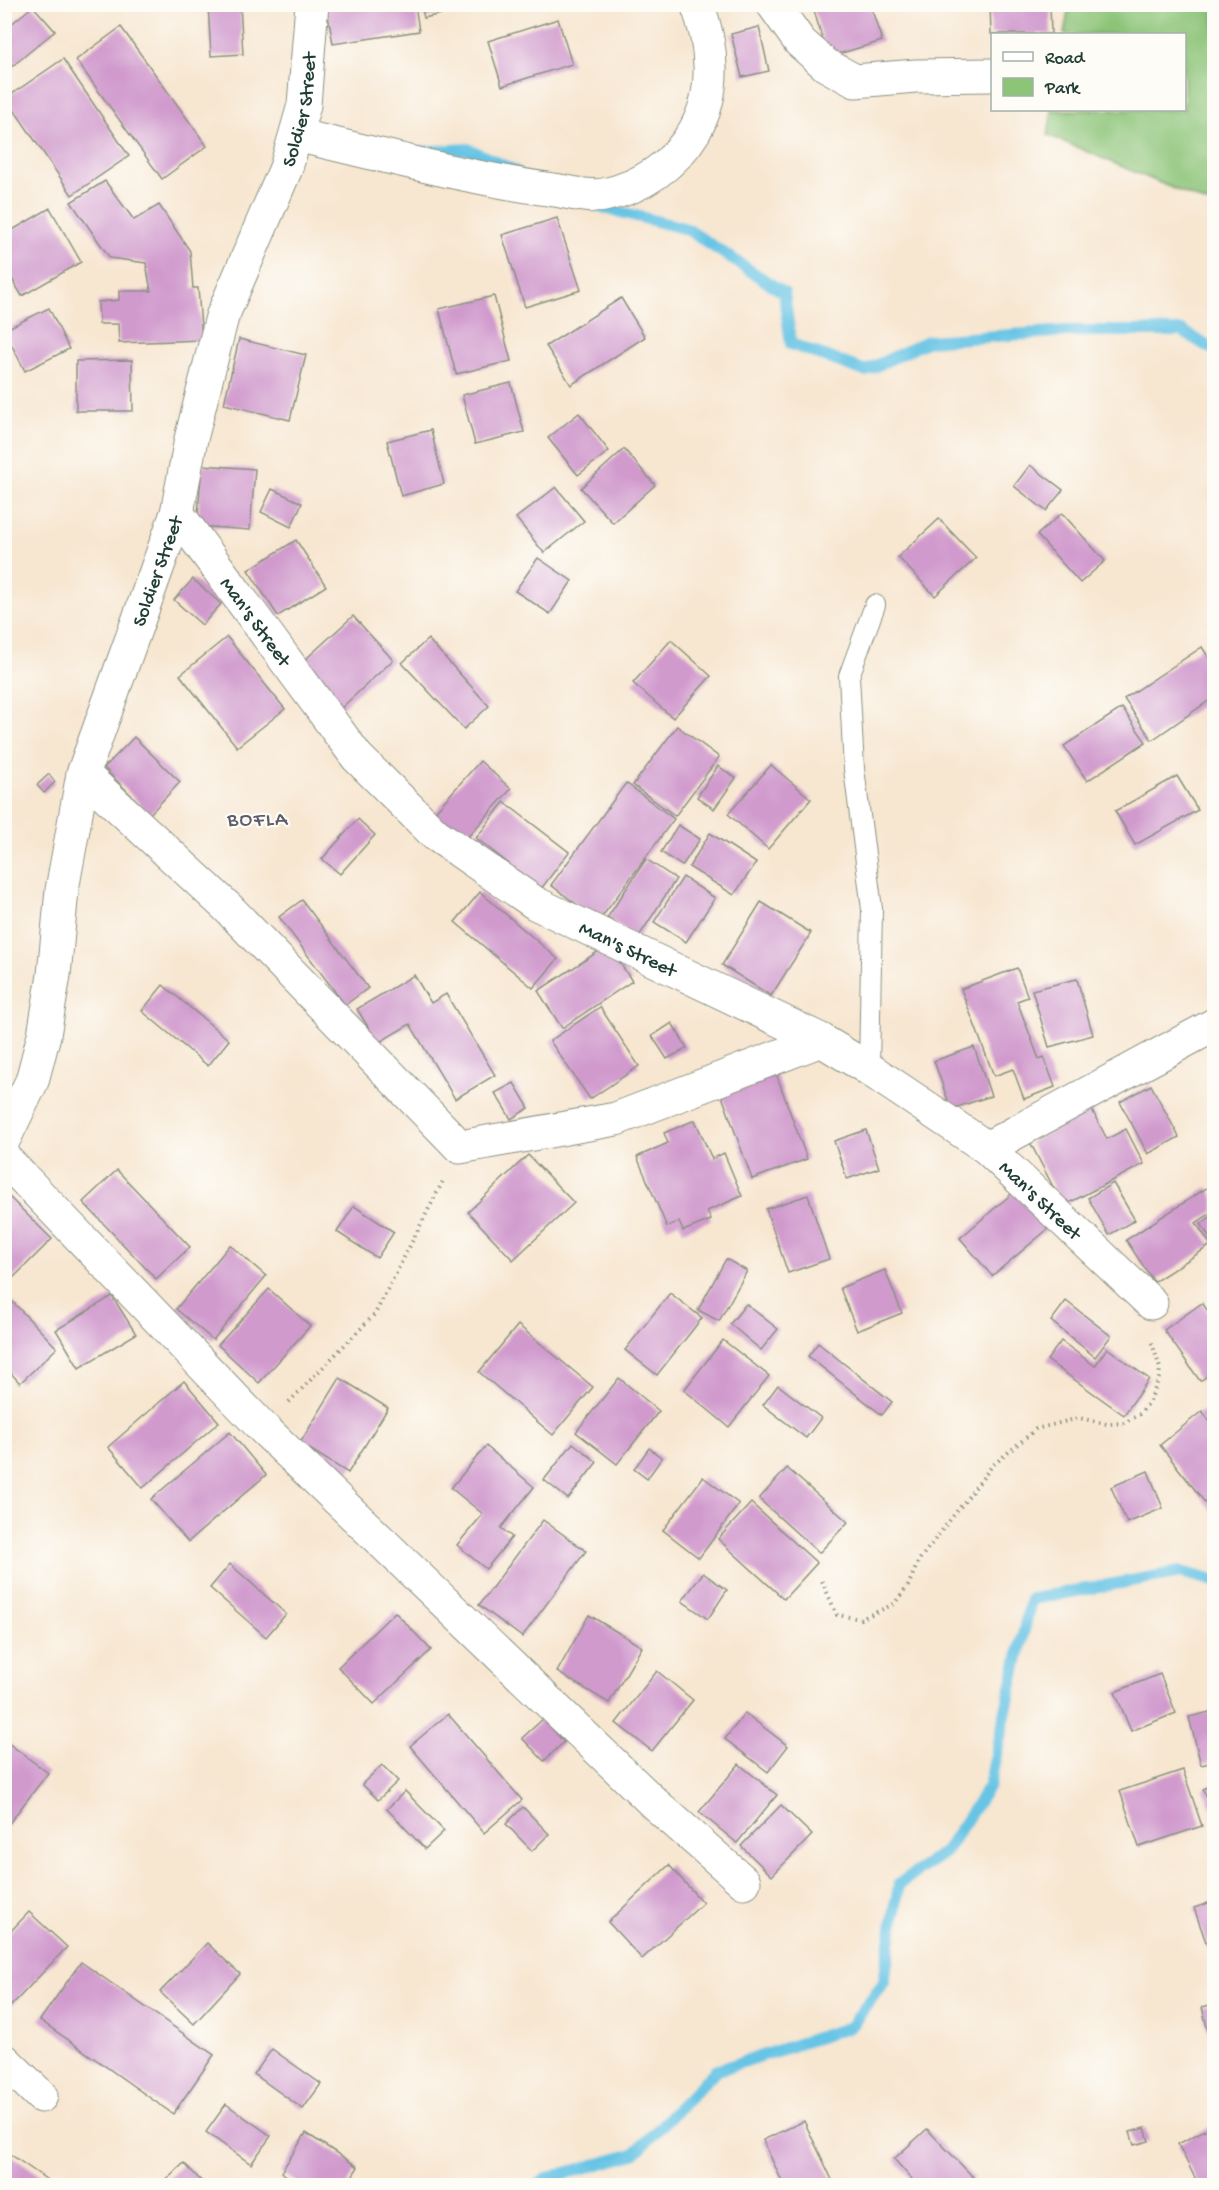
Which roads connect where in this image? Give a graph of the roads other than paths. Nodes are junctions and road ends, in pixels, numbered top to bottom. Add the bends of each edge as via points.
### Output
1 (312, 4) edge
2 (697, 4) edge
3 (773, 4) edge
4 (991, 75) edge
5 (296, 135) junction
6 (177, 513) junction
7 (875, 605) dead end
8 (83, 774) junction
9 (1215, 1025) edge
10 (821, 1040) junction
11 (869, 1069) junction
12 (4, 1139) edge
13 (987, 1148) junction
14 (4, 1158) edge
15 (1151, 1303) road end
16 (744, 1882) dead end
17 (4, 2060) edge
18 (41, 2096) dead end

1 - 5 street, Soldier Street via 304,105
2 - 5 street via 712,72 702,118 684,148 646,182 613,193 602,196 508,184
3 - 4 street via 800,42 826,65 855,81
5 - 6 street, Soldier Street via 286,168 222,317 191,438
6 - 8 street, Soldier Street
6 - 10 street, Man's Street via 357,756 435,834 535,903
7 - 11 lane via 849,676 854,769 872,909
8 - 10 street via 228,908 460,1147 616,1119
8 - 12 street, Soldier Street via 62,890 44,1035 32,1081
9 - 13 street
10 - 11 street, Man's Street
11 - 13 street, Man's Street
13 - 15 street, Man's Street
14 - 16 street via 263,1428 655,1804
17 - 18 street

